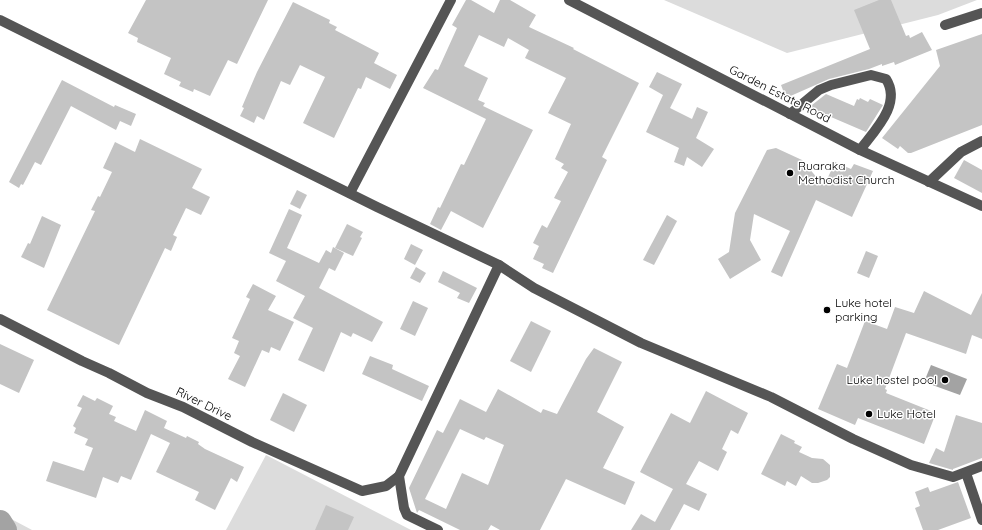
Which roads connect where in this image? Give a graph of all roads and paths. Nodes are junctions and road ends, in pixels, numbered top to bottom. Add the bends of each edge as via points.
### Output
1 (451, 0) edge
2 (569, 0) edge
3 (982, 13) edge
4 (0, 20) edge
5 (946, 25) dead end
6 (790, 114) junction
7 (982, 141) edge
8 (860, 150) junction
9 (929, 182) junction
10 (350, 193) junction
11 (982, 206) edge
12 (499, 265) junction
13 (0, 319) edge
14 (982, 466) edge
15 (966, 473) junction
16 (399, 476) junction
17 (982, 520) edge
18 (438, 530) edge

1 - 10 street
2 - 6 street, Garden Estate Road
3 - 5 street
4 - 10 street
6 - 8 street, Garden Estate Road
6 - 8 street via 819,90 831,85 871,75 886,79 891,86 892,95 889,107
7 - 9 street via 961,152
8 - 9 street, Garden Estate Road
9 - 11 street, Garden Estate Road
10 - 12 street
12 - 15 street via 534,288 641,343 764,394 877,450 911,465 952,477
12 - 16 street
13 - 16 street, River Drive via 147,393 183,407 252,442 362,491 386,486
14 - 15 street
15 - 17 street
16 - 18 street via 407,515

